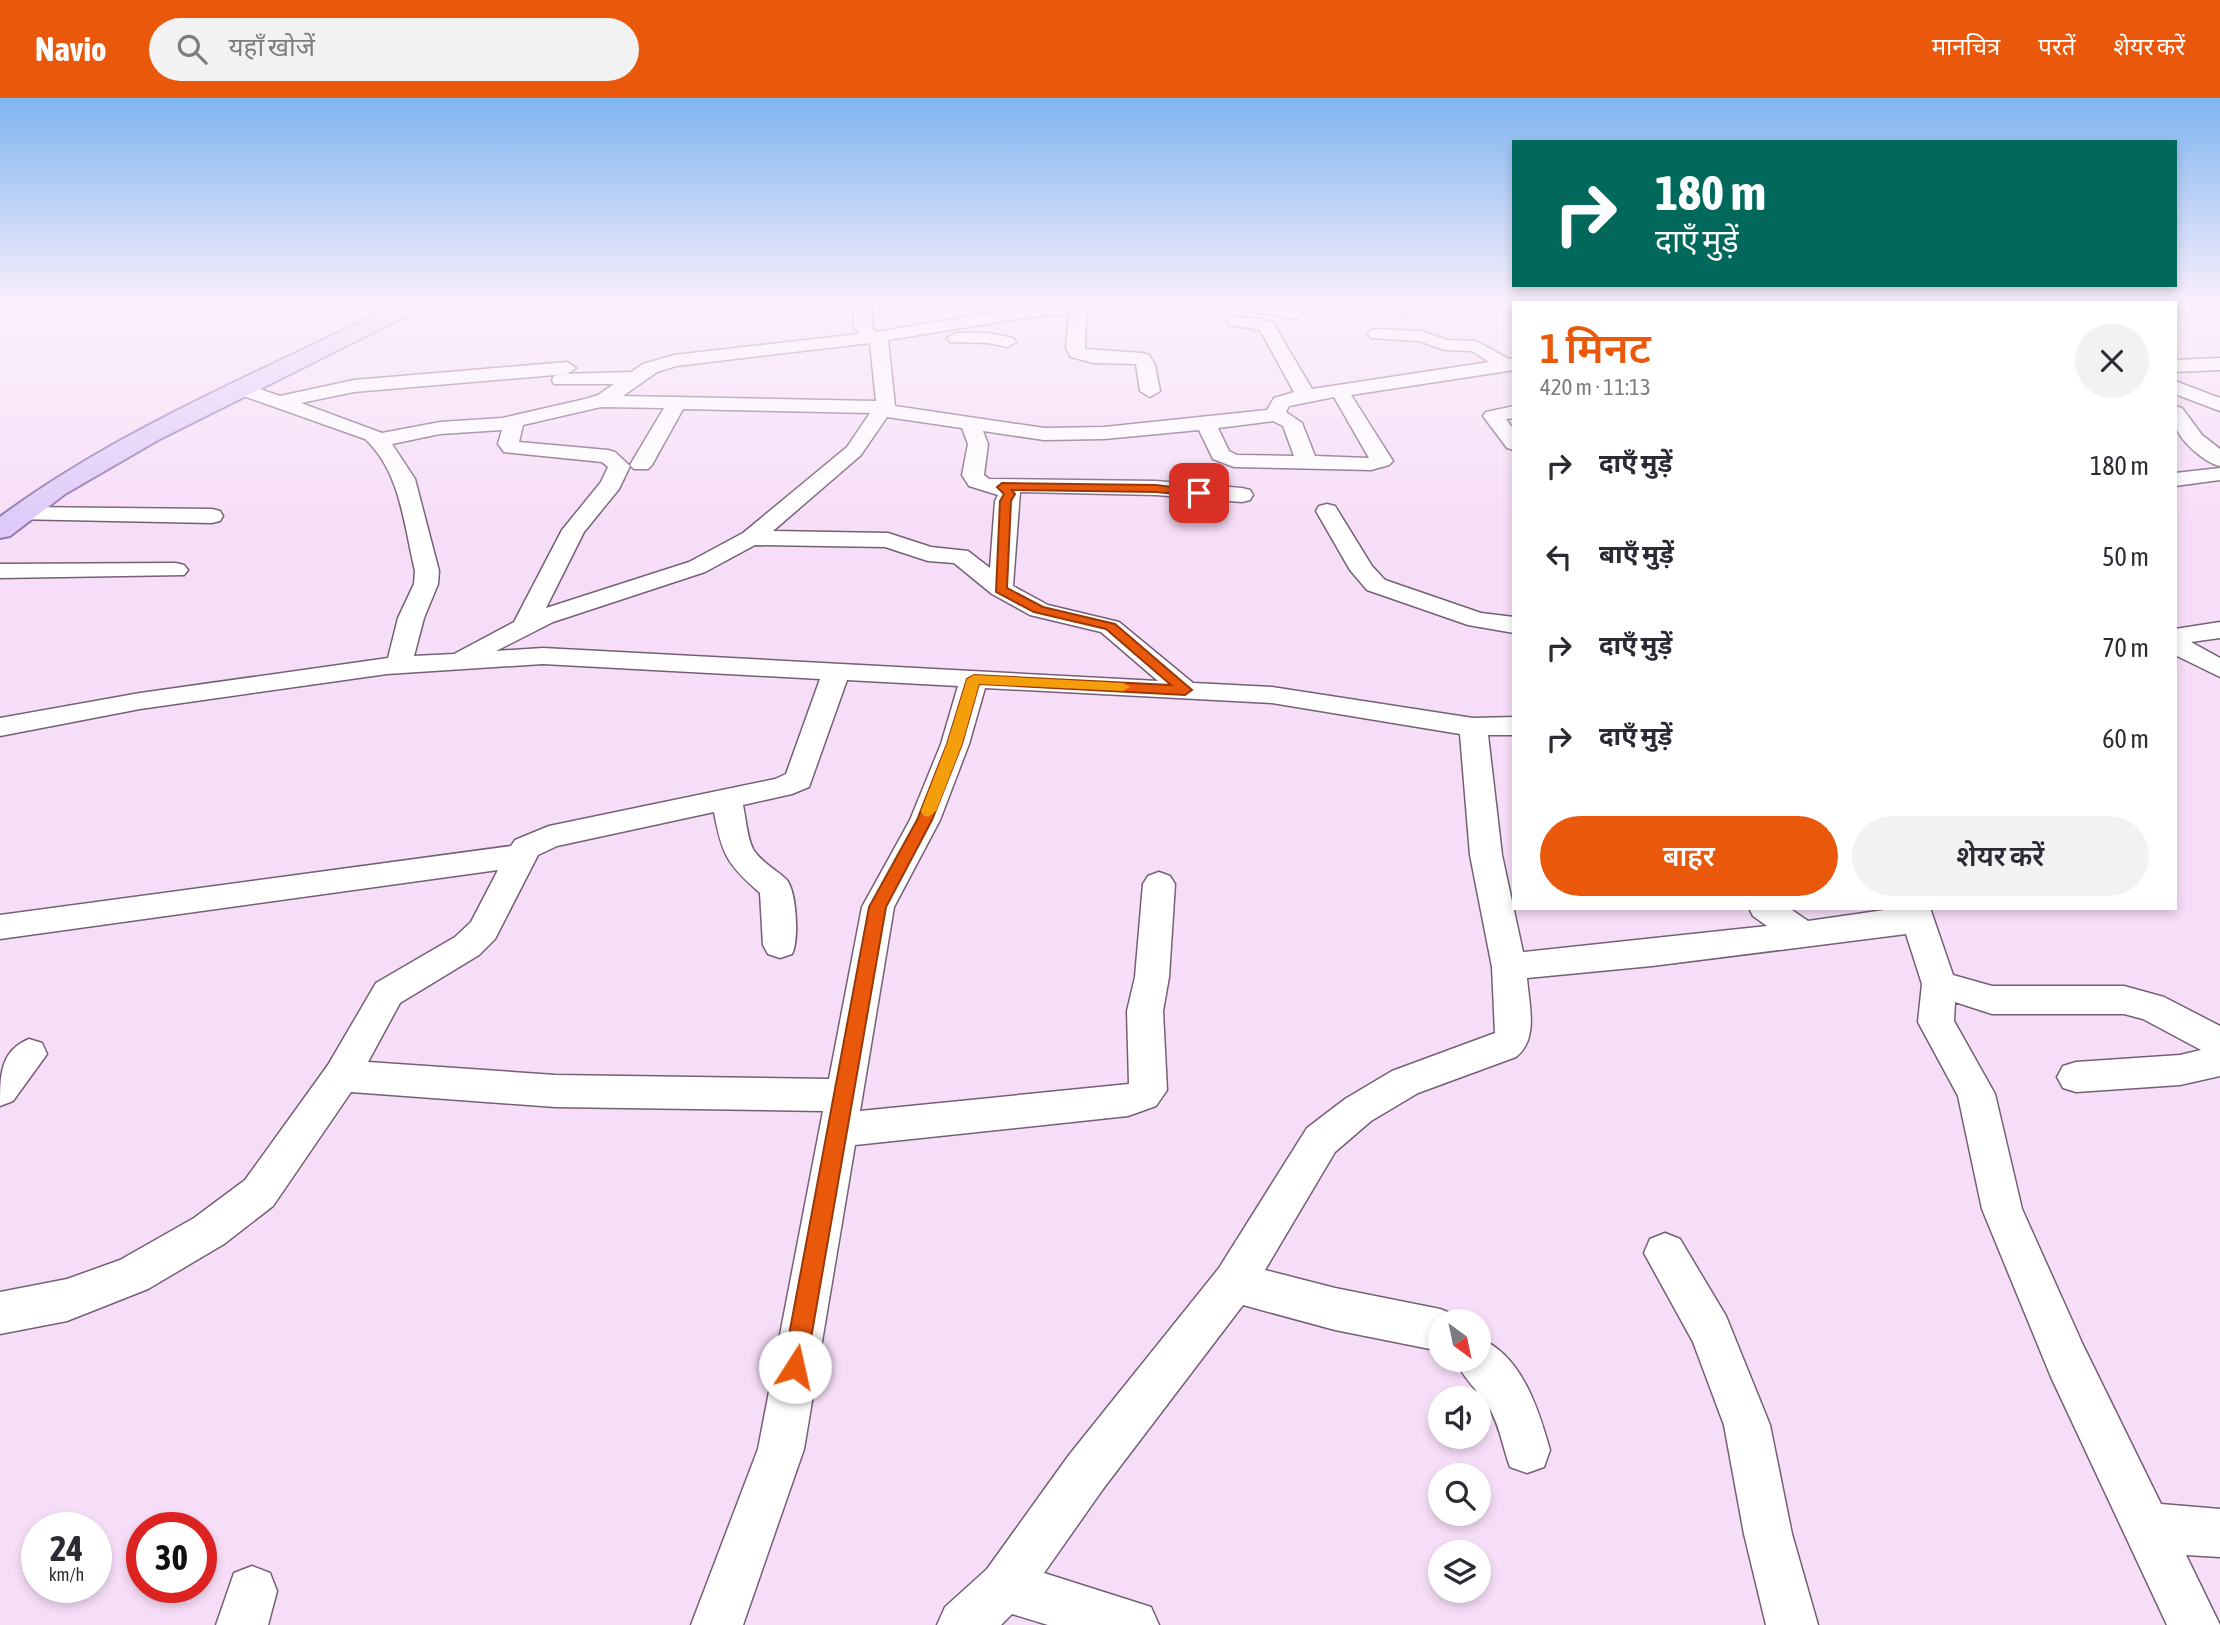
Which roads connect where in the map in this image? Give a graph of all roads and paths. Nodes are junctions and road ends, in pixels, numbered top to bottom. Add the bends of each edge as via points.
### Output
1 (265, 378) edge
2 (489, 378) edge
3 (636, 378) edge
4 (883, 378) edge
5 (1148, 378) edge
6 (1296, 378) edge
7 (1419, 378) edge
8 (2177, 388) edge
9 (243, 389) junction
10 (1339, 390) junction
11 (1150, 391) dead end
12 (1306, 396) junction
13 (598, 401) junction
14 (279, 402) junction
15 (676, 404) junction
16 (2220, 405) edge
17 (883, 409) junction
18 (1512, 412) edge
19 (1275, 414) junction
20 (2177, 415) edge
21 (514, 422) junction
22 (1206, 422) junction
23 (971, 425) junction
24 (378, 440) junction
25 (1512, 441) edge
26 (2220, 460) edge
27 (1307, 463) junction
28 (641, 465) dead end
29 (2220, 474) edge
30 (2177, 480) edge
31 (1002, 487) junction
32 (1242, 495) dead end
33 (1326, 511) dead end
34 (22, 514) junction
35 (212, 516) dead end
36 (0, 530) edge
37 (751, 538) junction
38 (176, 570) dead end
39 (0, 571) edge
40 (1001, 589) junction
41 (2177, 617) edge
42 (1512, 625) edge
43 (525, 626) junction
44 (2211, 632) edge
45 (2177, 637) edge
46 (2177, 645) edge
47 (455, 662) junction
48 (399, 665) junction
49 (2220, 669) edge
50 (836, 672) junction
51 (974, 679) junction
52 (1185, 690) junction
53 (1512, 726) edge
54 (0, 727) edge
55 (1473, 727) junction
56 (727, 799) junction
57 (522, 856) junction
58 (1159, 884) dead end
59 (1768, 910) edge
60 (1916, 914) edge
61 (0, 927) edge
62 (1802, 934) junction
63 (780, 945) dead end
64 (1508, 967) junction
65 (1939, 984) junction
66 (2220, 1043) edge
67 (29, 1054) dead end
68 (2220, 1061) edge
69 (341, 1076) junction
70 (2076, 1077) dead end
71 (0, 1090) edge
72 (841, 1112) junction
73 (1665, 1254) dead end
74 (1234, 1282) junction
75 (0, 1313) edge
76 (1428, 1328) edge
77 (1490, 1372) edge
78 (1527, 1450) dead end
79 (2147, 1527) junction
80 (2220, 1533) edge
81 (1005, 1587) junction
82 (717, 1625) edge
83 (963, 1625) edge
84 (1133, 1625) edge
85 (1792, 1625) edge
86 (2194, 1625) edge

1 - 9 main road
2 - 14 street via 354,386
3 - 13 street
4 - 17 street
5 - 11 street
6 - 12 street
7 - 10 street
8 - 16 street
9 - 14 street
9 - 34 main road via 149,435 56,488
10 - 12 street
10 - 27 street via 1382,461
12 - 19 street via 1280,402
13 - 15 street
13 - 21 street
14 - 24 street
15 - 17 street
15 - 28 street
17 - 23 street
17 - 37 street via 854,451
18 - 25 street via 1493,416
19 - 22 street
19 - 27 street via 1292,423
20 - 26 street via 2195,439
21 - 24 street via 440,428
21 - 43 street via 511,448 608,456 619,466 599,500 573,530
22 - 23 street via 1078,434
22 - 27 street via 1226,459
23 - 31 street via 978,444 973,475 986,485
24 - 48 street via 404,479 427,571
29 - 30 street
31 - 32 street via 1156,488
31 - 40 street via 1010,494
33 - 42 street via 1376,585 1477,620
34 - 35 street
34 - 36 main road
37 - 40 street via 888,540 928,554 960,556
37 - 43 street via 697,567
38 - 39 street
40 - 52 street via 1039,610 1110,627
41 - 44 street
43 - 47 street
44 - 45 street
46 - 49 street
47 - 48 street
47 - 50 street via 543,656
48 - 54 street via 140,701
50 - 51 street
50 - 56 street via 799,780
51 - 52 street
51 - 72 street via 925,820 878,907
52 - 55 street via 1272,695
53 - 55 street
55 - 64 street via 1486,855
56 - 57 street via 549,838 526,848
56 - 63 street via 736,847 747,864 776,889
57 - 61 street
57 - 69 street via 483,930 467,946 388,993
58 - 72 street via 1145,1011 1147,1090 1143,1095 974,1118
59 - 62 street
60 - 62 street
60 - 65 street
62 - 64 street
64 - 74 street via 1511,1041 1405,1082 1358,1110 1321,1140
65 - 66 street via 1992,1000 2124,1000 2152,1007
65 - 79 street via 1936,1022 1976,1094 2002,1209 2067,1361
67 - 71 street
68 - 70 street via 2180,1070
69 - 72 street
69 - 75 street via 259,1193 209,1231 134,1275 67,1300
72 - 82 street via 780,1449
73 - 85 street via 1710,1331 1747,1425
74 - 76 street
74 - 81 street via 1086,1472
77 - 78 street via 1517,1414
79 - 80 street
79 - 86 street
81 - 83 street
81 - 84 street

